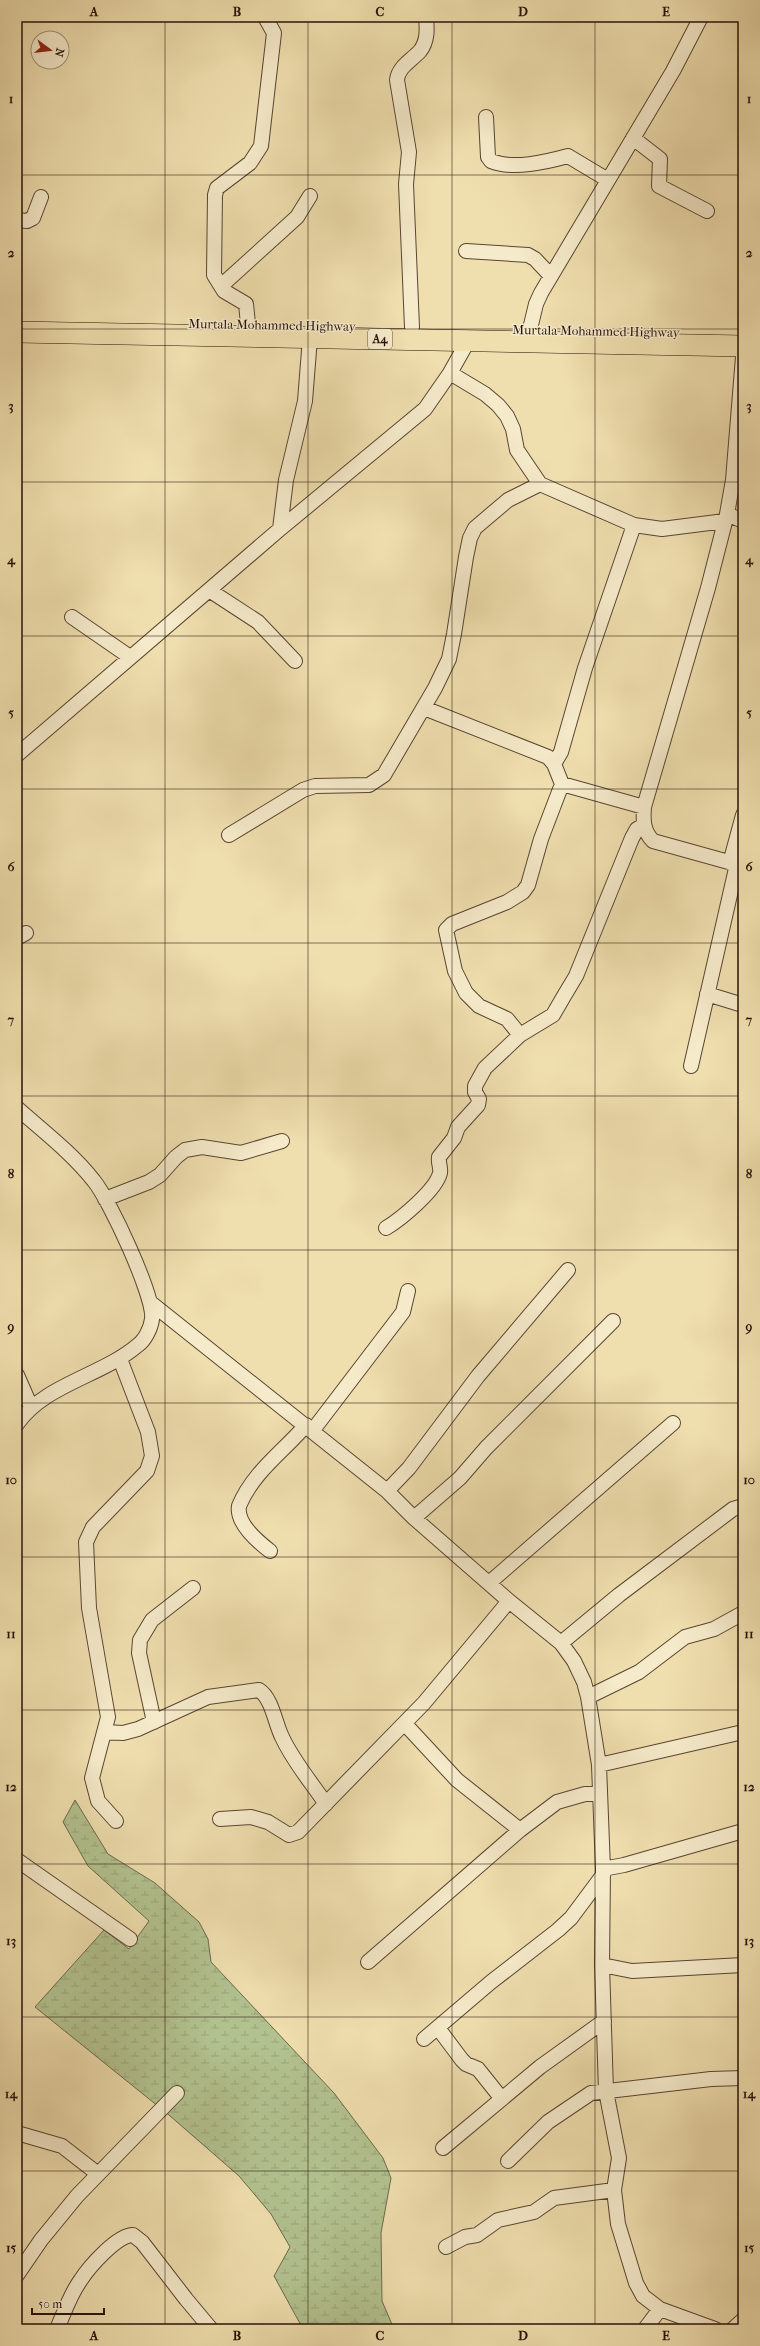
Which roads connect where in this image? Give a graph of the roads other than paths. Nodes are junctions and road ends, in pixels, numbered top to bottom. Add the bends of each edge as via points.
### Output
1 (265, 17) edge
2 (426, 17) edge
3 (701, 17) edge
4 (486, 117) dead end
5 (633, 138) junction
6 (608, 180) junction
7 (310, 196) dead end
8 (41, 197) dead end
9 (707, 211) dead end
10 (17, 220) edge
11 (466, 251) dead end
12 (551, 276) junction
13 (221, 286) junction
14 (17, 320) edge
15 (248, 324) junction
16 (412, 327) junction
17 (530, 330) junction
18 (17, 332) edge
19 (743, 334) edge
20 (619, 337) junction
21 (310, 338) junction
22 (468, 341) junction
23 (743, 346) edge
24 (743, 357) edge
25 (450, 373) junction
26 (540, 484) junction
27 (726, 517) junction
28 (743, 521) edge
29 (634, 525) junction
30 (280, 529) junction
31 (209, 590) junction
32 (72, 617) dead end
33 (130, 657) junction
34 (296, 662) dead end
35 (424, 708) junction
36 (17, 755) edge
37 (554, 764) junction
38 (562, 784) junction
39 (644, 806) junction
40 (743, 815) edge
41 (644, 825) junction
42 (229, 835) dead end
43 (737, 864) edge
44 (707, 994) junction
45 (743, 1005) edge
46 (520, 1035) junction
47 (691, 1066) dead end
48 (17, 1108) edge
49 (282, 1141) dead end
50 (106, 1199) junction
51 (386, 1228) dead end
52 (568, 1270) dead end
53 (408, 1291) dead end
54 (151, 1303) junction
55 (613, 1321) dead end
56 (120, 1358) junction
57 (17, 1375) edge
58 (31, 1407) junction
59 (673, 1423) dead end
60 (17, 1424) edge
61 (310, 1428) junction
62 (387, 1491) junction
63 (743, 1506) edge
64 (414, 1518) junction
65 (270, 1551) dead end
66 (489, 1583) junction
67 (193, 1588) dead end
68 (509, 1601) junction
69 (743, 1614) edge
70 (562, 1644) junction
71 (588, 1697) junction
72 (154, 1722) junction
73 (404, 1724) junction
74 (105, 1732) junction
75 (743, 1732) edge
76 (599, 1765) junction
77 (600, 1794) junction
78 (326, 1804) junction
79 (220, 1819) dead end
80 (116, 1821) dead end
81 (520, 1830) junction
82 (743, 1831) edge
83 (17, 1860) edge
84 (603, 1872) junction
85 (130, 1939) dead end
86 (368, 1962) dead end
87 (602, 1965) junction
88 (743, 1965) edge
89 (604, 2021) junction
90 (438, 2028) junction
91 (424, 2039) dead end
92 (743, 2078) edge
93 (606, 2091) junction
94 (177, 2092) dead end
95 (502, 2099) junction
96 (17, 2133) edge
97 (443, 2148) dead end
98 (508, 2161) dead end
99 (98, 2174) junction
100 (614, 2190) junction
101 (446, 2247) dead end
102 (17, 2275) edge
103 (660, 2309) junction
104 (743, 2320) edge
105 (57, 2329) edge
106 (211, 2329) edge
107 (645, 2329) edge
108 (715, 2329) edge
109 (733, 2329) edge

1 - 13 street via 274,33 262,146 250,163 216,191 212,268
2 - 16 street via 427,30 423,45 398,73 397,80 409,152 406,184
3 - 5 street via 673,71
4 - 6 street via 488,157 491,161 523,164 568,156
5 - 6 street
5 - 9 street via 660,159 659,186
6 - 12 street
7 - 13 street via 298,217
8 - 10 street via 33,218 27,221
11 - 12 street via 528,254
12 - 17 street via 536,304
13 - 15 street via 228,294 246,304
14 - 15 highway, Murtala Mohammed Highway / A4
15 - 16 highway, Murtala Mohammed Highway / A4
16 - 17 highway, Murtala Mohammed Highway / A4
17 - 20 highway, Murtala Mohammed Highway / A4
18 - 21 highway, A4
19 - 20 highway, Murtala Mohammed Highway / A4
20 - 22 highway, A4
20 - 23 highway, A4
21 - 22 highway, A4
21 - 30 street via 304,401 286,480
22 - 25 street
24 - 27 street via 733,480
25 - 26 street via 485,394 507,416 513,429 517,450
25 - 30 street via 425,409
26 - 29 street
26 - 35 street via 508,500 475,528 470,538 448,659
27 - 28 street
27 - 29 street via 662,529
27 - 39 street via 708,588
29 - 37 street via 585,668 561,752
30 - 31 street
31 - 33 street
31 - 34 street via 258,622
32 - 33 street
33 - 36 street
35 - 37 street via 548,757
35 - 42 street via 378,781 361,786 315,786 303,790
37 - 38 street
38 - 39 street
38 - 46 street via 541,839 531,878 522,892 507,902 452,924 446,930 455,971 466,993 479,1006 507,1019
39 - 41 street
40 - 43 street
41 - 43 street via 653,841
41 - 46 street via 632,838 576,976 553,1015
43 - 44 street
44 - 45 street
44 - 47 street
46 - 51 street via 479,1077 475,1092 479,1102 458,1127 454,1138 439,1157 438,1179 402,1219
48 - 50 street via 84,1169
49 - 50 street via 241,1153 202,1147 186,1150 149,1182
50 - 54 street
52 - 62 street via 478,1376 409,1468
53 - 61 street via 404,1312
54 - 56 street via 152,1319 149,1330 139,1344
54 - 61 street
55 - 64 street via 491,1443 460,1478
56 - 58 street
56 - 74 street via 148,1432 152,1456 147,1471 92,1527 86,1542 89,1608 108,1708
57 - 58 street
58 - 60 street
59 - 66 street
61 - 62 street
61 - 65 street via 269,1461 239,1506 238,1512 244,1525 260,1544
62 - 64 street
63 - 70 street via 737,1506 626,1590
64 - 66 street
66 - 68 street
67 - 72 street via 152,1620 140,1640 139,1654
68 - 70 street
68 - 73 street
69 - 71 street via 714,1629 685,1637 639,1672
70 - 71 street via 574,1661
71 - 76 street
72 - 74 street via 123,1733
72 - 78 street via 208,1698 259,1690 265,1695 282,1738 296,1762
73 - 78 street
73 - 81 street via 456,1780
74 - 80 street via 92,1778 98,1801
75 - 76 street
76 - 77 street
77 - 81 street via 585,1794 557,1802
77 - 84 street
78 - 79 street via 298,1832 288,1835 251,1816
81 - 86 street
82 - 84 street
83 - 85 street
84 - 87 street
84 - 90 street via 571,1918
87 - 88 street via 632,1971
87 - 89 street
89 - 93 street
89 - 95 street via 540,2067
90 - 91 street
90 - 95 street via 462,2060 478,2069
92 - 93 street via 711,2078
93 - 98 street via 585,2096 548,2122
93 - 100 street via 619,2158
94 - 99 street
95 - 97 street
96 - 99 street via 62,2146
99 - 102 street via 41,2240
100 - 101 street via 554,2198 534,2212 498,2220 480,2234 460,2239
100 - 103 street via 618,2224 636,2283 643,2296
103 - 107 street
103 - 108 street
104 - 109 street
105 - 106 street via 80,2281 91,2266 120,2239 133,2235 142,2242

